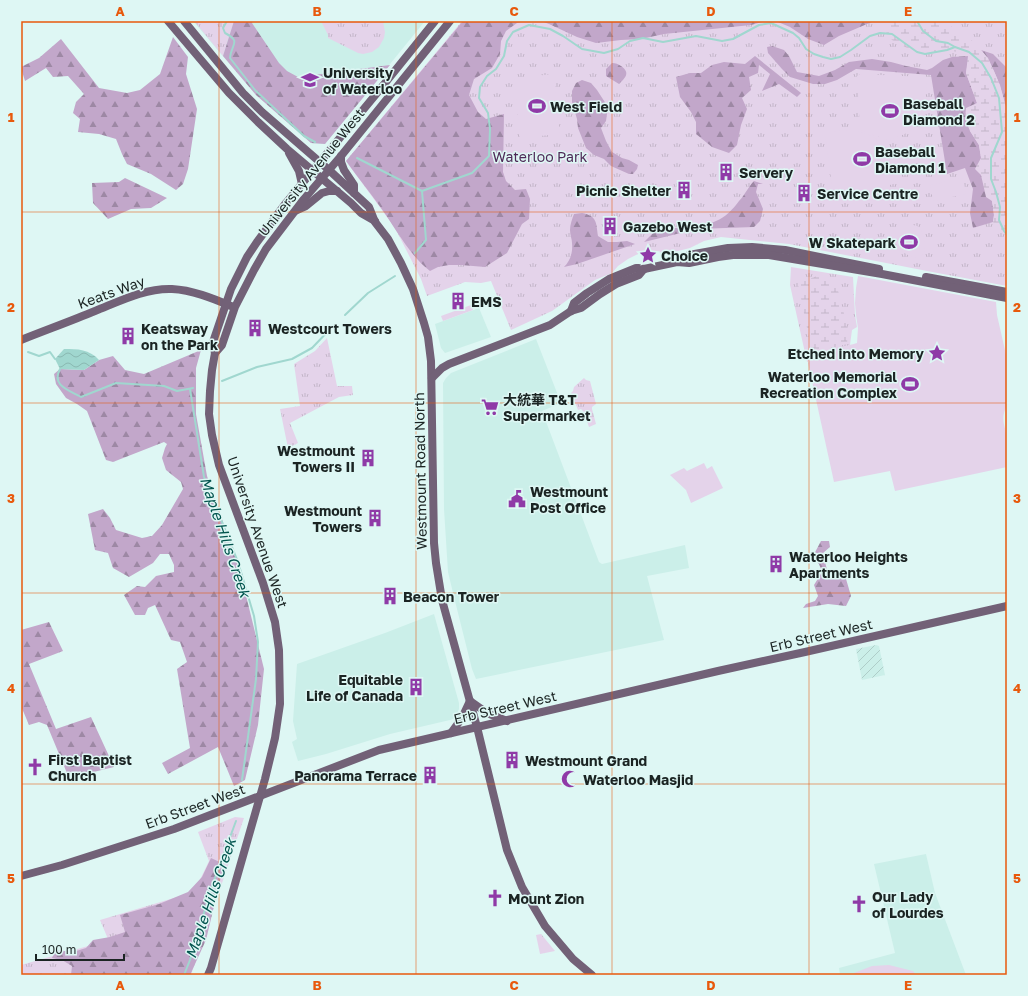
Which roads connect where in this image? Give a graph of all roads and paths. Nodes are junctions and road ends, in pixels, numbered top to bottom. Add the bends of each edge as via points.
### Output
1 (168, 21) edge
2 (184, 21) edge
3 (435, 21) edge
4 (450, 21) edge
5 (287, 149) junction
6 (341, 156) junction
7 (320, 162) junction
8 (313, 170) junction
9 (329, 170) junction
10 (322, 177) junction
11 (302, 184) junction
12 (337, 191) junction
13 (354, 193) junction
14 (294, 211) junction
15 (376, 222) junction
16 (677, 262) junction
17 (1007, 292) edge
18 (1007, 298) edge
19 (226, 304) junction
20 (235, 307) junction
21 (21, 340) edge
22 (215, 353) junction
23 (432, 378) junction
24 (1007, 606) edge
25 (470, 701) junction
26 (507, 720) junction
27 (477, 727) junction
28 (451, 733) junction
29 (261, 796) junction
30 (21, 876) edge
31 (208, 975) edge
32 (592, 975) edge

1 - 5 main road, Westmount Road North via 229,93
2 - 7 main road, Westmount Road North via 243,93
3 - 7 main road, University Avenue West
4 - 6 main road, University Avenue West
5 - 8 main road, Westmount Road North
5 - 11 main road via 299,171
6 - 9 main road, University Avenue West
6 - 13 main road via 344,170 354,185
7 - 8 main road, University Avenue West
7 - 9 main road, Westmount Road North
8 - 10 main road, Westmount Road North
8 - 11 main road, University Avenue West
9 - 10 main road, University Avenue West
9 - 13 main road, Westmount Road North
10 - 12 main road, Westmount Road North
10 - 14 main road, University Avenue West
11 - 19 main road, University Avenue West via 257,242 231,289
12 - 14 main road via 322,193 306,206
12 - 15 main road, Westmount Road North via 361,213
13 - 15 main road, Westmount Road North via 369,207
14 - 20 main road, University Avenue West via 260,259
15 - 23 main road, Westmount Road North via 401,263 418,301 428,337
16 - 17 main road via 689,255 716,250 763,247
16 - 18 main road via 689,263 733,255 769,255
16 - 23 main road via 644,269 636,268 609,279 574,303 571,311 550,325 449,364
19 - 20 main road, Keats Way
19 - 21 main road, Keats Way via 181,290 162,289 129,297
19 - 22 main road, University Avenue West via 213,342
20 - 22 main road, University Avenue West via 222,345
22 - 29 main road, University Avenue West via 210,391 212,435 219,466 263,582 280,650 280,704
23 - 25 main road, Westmount Road North via 436,563 442,600
24 - 26 main road, Erb Street West
25 - 26 main road via 487,713
25 - 27 main road, Westmount Road North
25 - 28 main road
26 - 27 main road, Erb Street West
27 - 28 main road, Erb Street West
27 - 32 main road, Westmount Road North via 507,850 522,887 545,926
28 - 29 main road, Erb Street West via 379,750
29 - 30 main road, Erb Street West via 145,839
29 - 31 main road, University Avenue West

